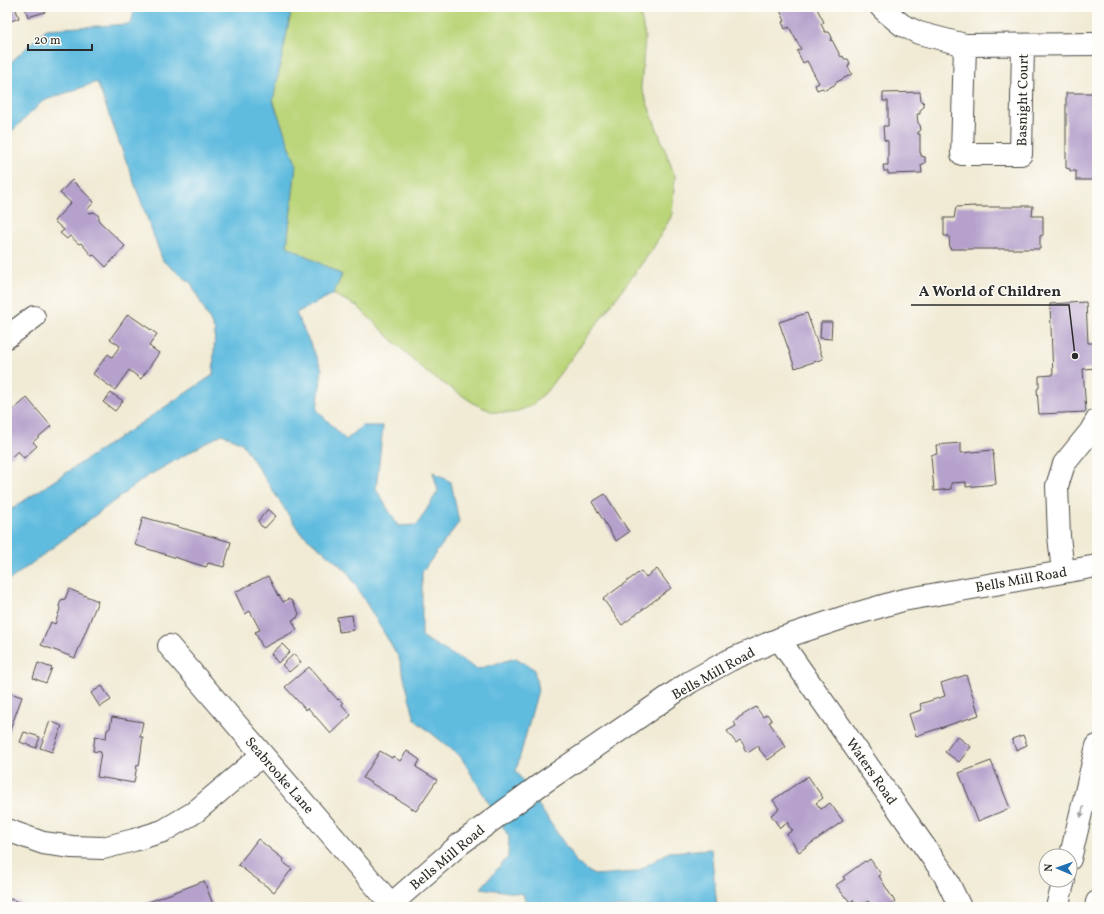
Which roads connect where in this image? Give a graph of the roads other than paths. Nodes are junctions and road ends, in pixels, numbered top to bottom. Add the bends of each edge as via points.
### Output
1 (882, 7) edge
2 (1097, 44) edge
3 (965, 45) junction
4 (1023, 45) junction
5 (34, 317) dead end
6 (7, 337) edge
7 (1097, 420) edge
8 (1097, 566) edge
9 (1064, 572) junction
10 (779, 639) junction
11 (169, 646) dead end
12 (1097, 746) edge
13 (262, 755) junction
14 (7, 830) edge
15 (1073, 848) edge
16 (1062, 888) edge
17 (1097, 902) edge
18 (389, 906) edge
19 (960, 907) edge
20 (1057, 907) edge
21 (1096, 907) edge

1 - 3 street via 902,25 919,33
2 - 4 street
3 - 4 street
3 - 4 street, Basnight Court via 962,154 1021,154
5 - 6 street
7 - 9 street via 1064,464 1057,486 1059,536
8 - 9 street, Bells Mill Road
9 - 10 street, Bells Mill Road via 903,600
10 - 18 street, Bells Mill Road via 730,660 690,682 536,787 435,865
10 - 19 street, Waters Road via 944,874
11 - 13 street, Seabrooke Lane
12 -> 15 street
13 - 14 street via 195,812 163,831 134,840 103,848 72,847 43,843
13 - 18 street, Seabrooke Lane
16 - 20 street
17 - 21 street

